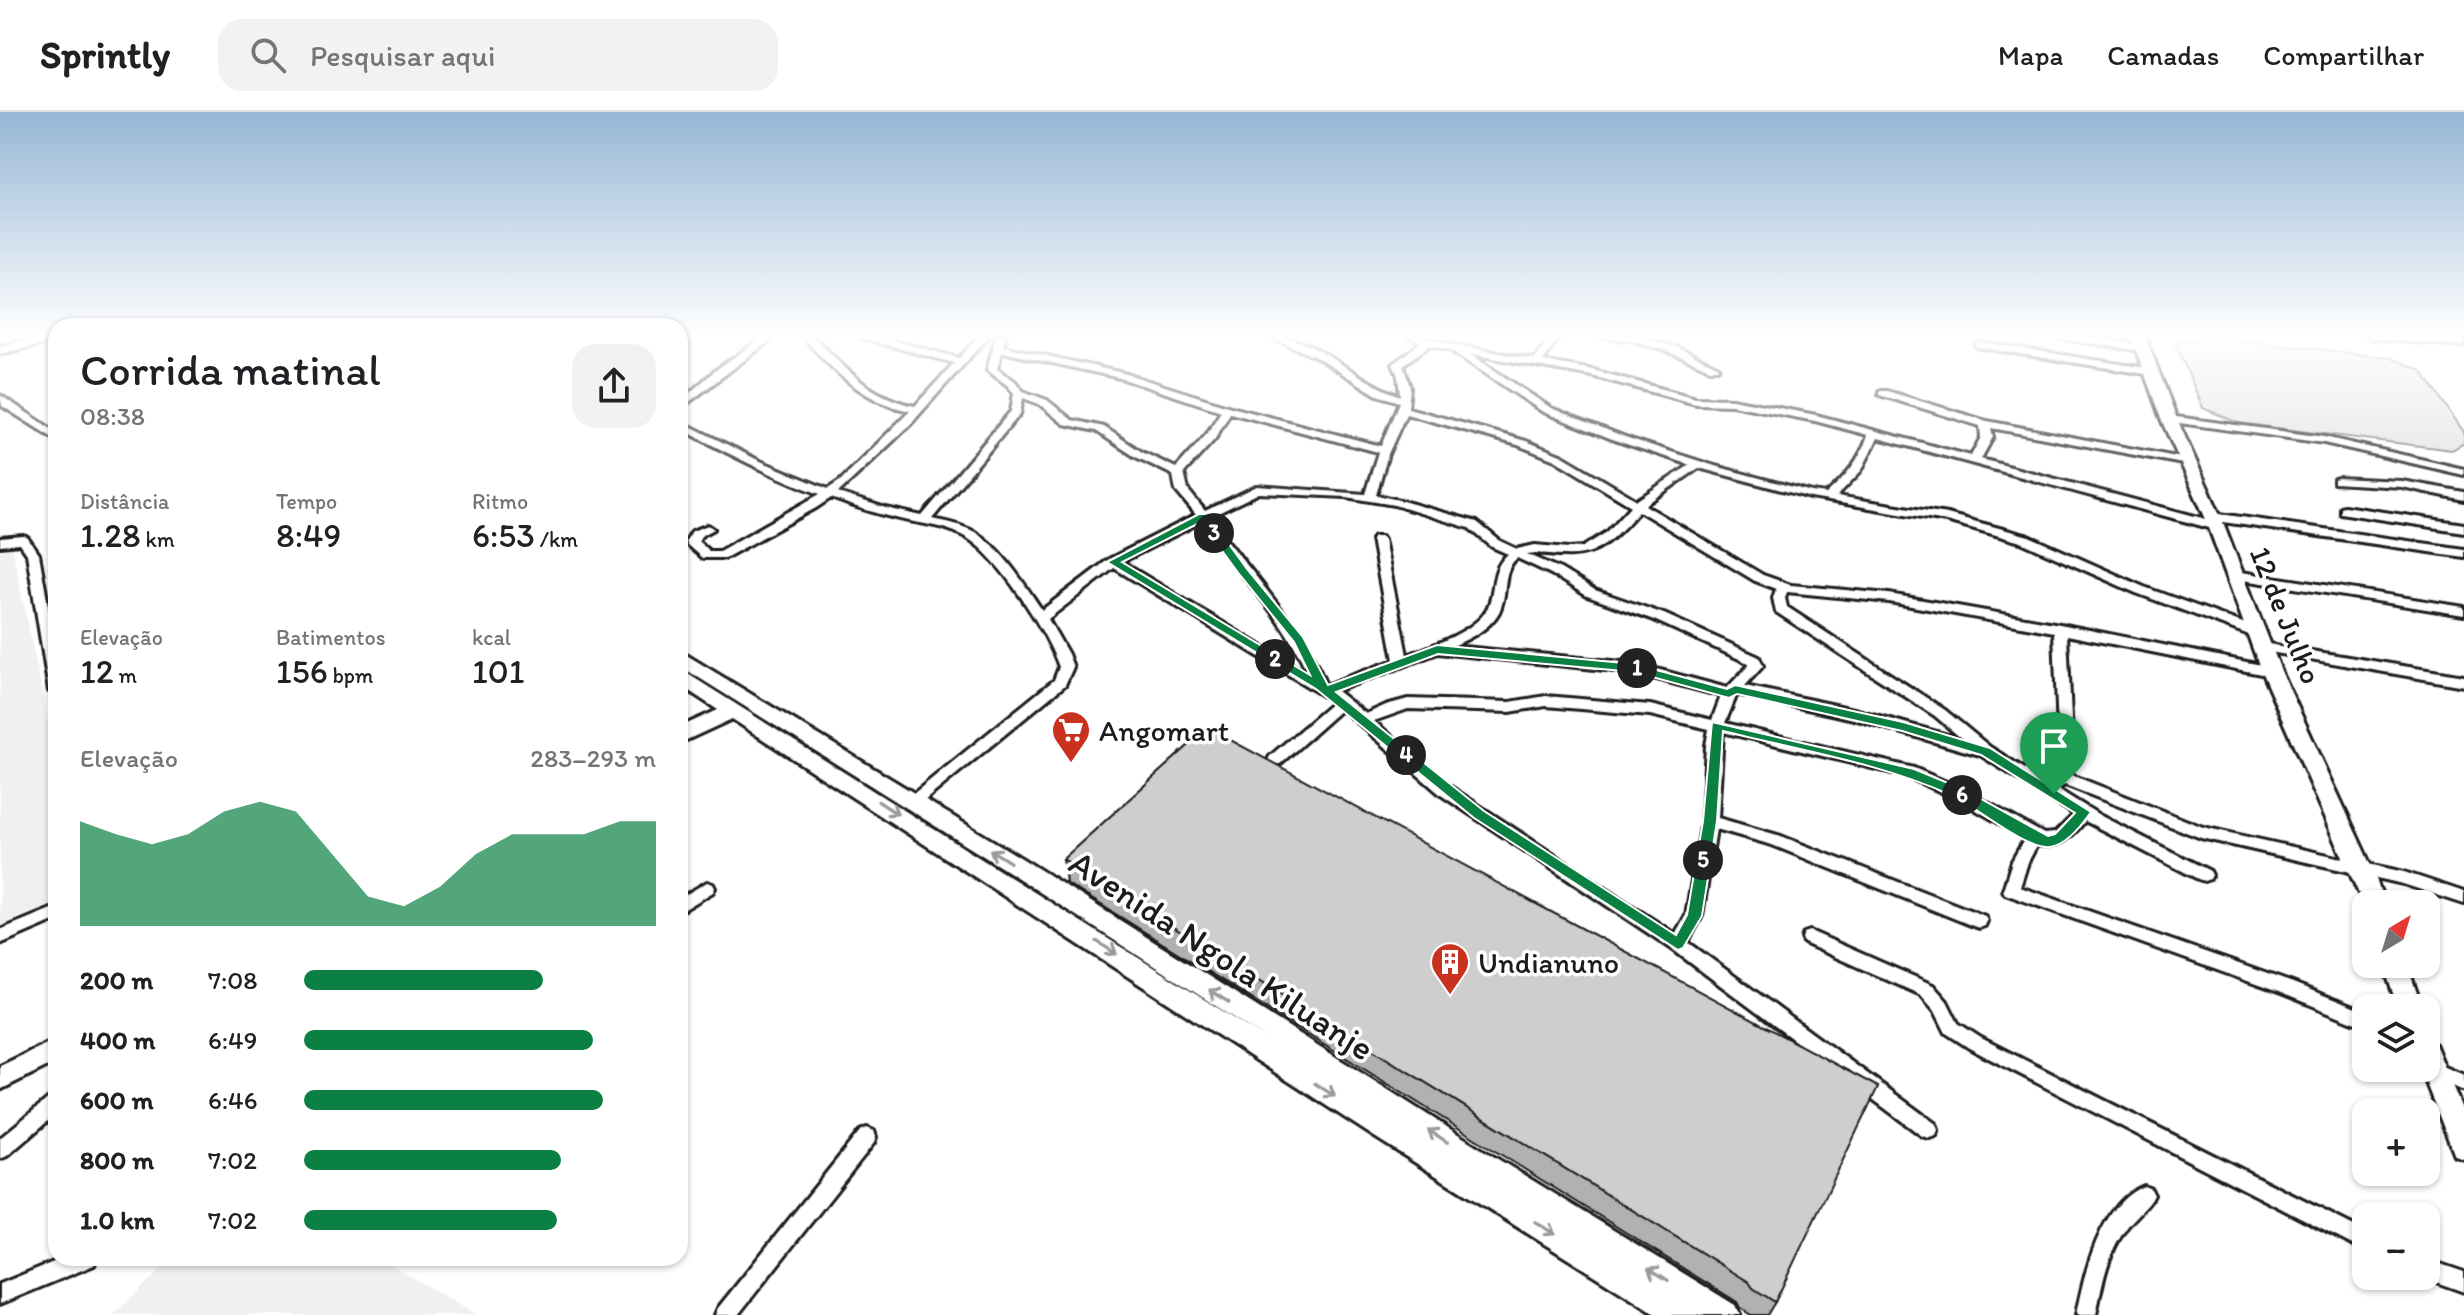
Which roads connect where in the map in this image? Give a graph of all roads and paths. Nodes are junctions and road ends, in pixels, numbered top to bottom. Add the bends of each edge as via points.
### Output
1 (864, 392) edge
2 (931, 392) edge
3 (1174, 392) edge
4 (1380, 392) edge
5 (1405, 392) edge
6 (1520, 392) edge
7 (1664, 392) edge
8 (2159, 392) edge
9 (1019, 393) joint
10 (1883, 393) dead end
11 (0, 398) edge
12 (1405, 406) junction
13 (915, 409) junction
14 (1227, 409) junction
15 (2169, 419) junction
16 (1985, 424) junction
17 (688, 428) edge
18 (48, 430) edge
19 (1874, 434) junction
20 (1384, 450) junction
21 (1974, 461) junction
22 (2188, 462) junction
23 (1697, 464) junction
24 (2464, 472) edge
25 (1178, 473) junction
26 (2338, 481) dead end
27 (831, 494) junction
28 (2464, 496) edge
29 (1370, 497) junction
30 (1829, 497) junction
31 (1638, 506) junction
32 (2344, 510) dead end
33 (1203, 516) junction
34 (924, 521) junction
35 (2215, 521) junction
36 (2464, 528) edge
37 (708, 529) dead end
38 (1378, 539) dead end
39 (0, 542) edge
40 (1517, 553) junction
41 (2464, 553) edge
42 (1113, 562) junction
43 (2235, 575) junction
44 (1782, 589) junction
45 (48, 610) edge
46 (2464, 611) edge
47 (42, 612) junction
48 (1040, 618) junction
49 (2060, 628) junction
50 (2260, 640) junction
51 (48, 646) edge
52 (1437, 649) junction
53 (1401, 661) junction
54 (688, 662) edge
55 (2271, 671) junction
56 (688, 681) edge
57 (2464, 681) edge
58 (1324, 688) junction
59 (1732, 691) junction
60 (1342, 701) junction
61 (734, 710) junction
62 (1364, 720) junction
63 (1717, 725) junction
64 (688, 732) edge
65 (1985, 751) junction
66 (1275, 760) edge
67 (2061, 777) junction
68 (2054, 794) junction
69 (913, 802) junction
70 (2084, 812) junction
71 (1710, 821) junction
72 (2034, 837) junction
73 (2361, 868) junction
74 (2204, 875) dead end
75 (707, 888) dead end
76 (2369, 890) edge
77 (2464, 898) edge
78 (688, 901) edge
79 (48, 916) edge
80 (1979, 921) dead end
81 (0, 937) edge
82 (1810, 938) dead end
83 (1678, 944) junction
84 (2352, 1014) edge
85 (48, 1054) edge
86 (2440, 1068) edge
87 (0, 1079) edge
88 (2438, 1082) edge
89 (2464, 1083) edge
90 (48, 1110) edge
91 (1929, 1130) dead end
92 (867, 1137) dead end
93 (2464, 1147) edge
94 (0, 1150) edge
95 (2144, 1195) dead end
96 (2352, 1235) edge
97 (68, 1266) edge
98 (2440, 1274) edge
99 (2464, 1282) edge
100 (0, 1294) edge
101 (725, 1315) edge
102 (1684, 1315) edge
103 (1725, 1315) edge
104 (2086, 1315) edge

1 - 13 street via 890,405
2 - 13 street
3 - 14 street
4 - 12 street
5 - 12 street
6 - 23 street via 1547,410
7 - 19 street via 1745,404
8 - 15 main road, 12 de Julho
9 - 25 street via 1043,402 1068,422 1100,429
9 - 34 street via 1014,416
10 - 16 street
11 - 18 street
12 - 20 street
12 - 31 street via 1542,450
13 - 27 street
14 - 20 street
14 - 25 street via 1211,437
15 - 22 main road, 12 de Julho
15 - 24 street via 2324,440
16 - 21 street via 1985,444
16 - 22 street
17 - 27 street
19 - 21 street
19 - 30 street via 1857,470
20 - 29 street
21 - 35 street
22 - 35 main road, 12 de Julho
23 - 30 street
23 - 31 street
25 - 33 street via 1182,491
26 - 28 street via 2402,484
27 - 34 street
27 - 37 street via 721,555 706,555 691,542
29 - 33 street via 1257,489
29 - 40 street via 1473,525
30 - 50 street via 1947,518 2025,539
31 - 40 street via 1591,549
31 - 44 street
32 - 36 street
33 - 42 street
33 - 58 street via 1299,640
34 - 48 street via 984,544
35 - 41 street
35 - 43 main road, 12 de Julho
38 - 53 street
39 - 47 street via 23,540 28,545
40 - 52 street via 1497,575 1492,612
40 - 59 street via 1591,593 1754,660 1756,666
42 - 48 street
42 - 58 street
43 - 46 street
43 - 50 main road, 12 de Julho
44 - 49 street via 1868,595
44 - 65 street via 1781,609 1940,713
45 - 47 street
47 - 51 street
48 - 69 street via 1065,657 1060,682
49 - 55 street
49 - 67 street via 2066,759
50 - 55 main road, 12 de Julho
50 - 57 street
52 - 53 street
52 - 59 street via 1634,668
53 - 58 street
54 - 69 main road, Avenida Ngola Kiluanje
55 - 73 main road, 12 de Julho
56 - 61 main road, Avenida Ngola Kiluanje
58 - 60 street
59 - 63 street
59 - 65 street via 1854,714
60 - 62 street
60 - 66 street
61 - 64 main road
61 -> 102 main road, Avenida Ngola Kiluanje
62 - 63 street via 1401,705 1510,707 1546,701 1624,706
62 - 83 street via 1446,791
63 - 71 street
63 - 72 street via 1909,772 1960,794
65 - 68 street
67 - 68 street
67 - 73 street via 2201,832
68 - 70 street
103 -> 69 main road, Avenida Ngola Kiluanje
70 - 72 street via 2054,842
70 - 74 street
71 - 80 street via 1776,840
71 - 83 street via 1694,916
72 - 84 street via 2011,890
73 - 76 main road, 12 de Julho
73 - 77 street
75 - 78 street
79 - 81 street
82 - 96 street via 1927,990 1952,1028 1975,1043
83 - 91 street
85 - 87 main road
86 - 89 street
88 - 93 main road
90 - 94 street
92 - 101 street
95 - 104 street via 2111,1229
97 - 100 street
98 - 99 street

